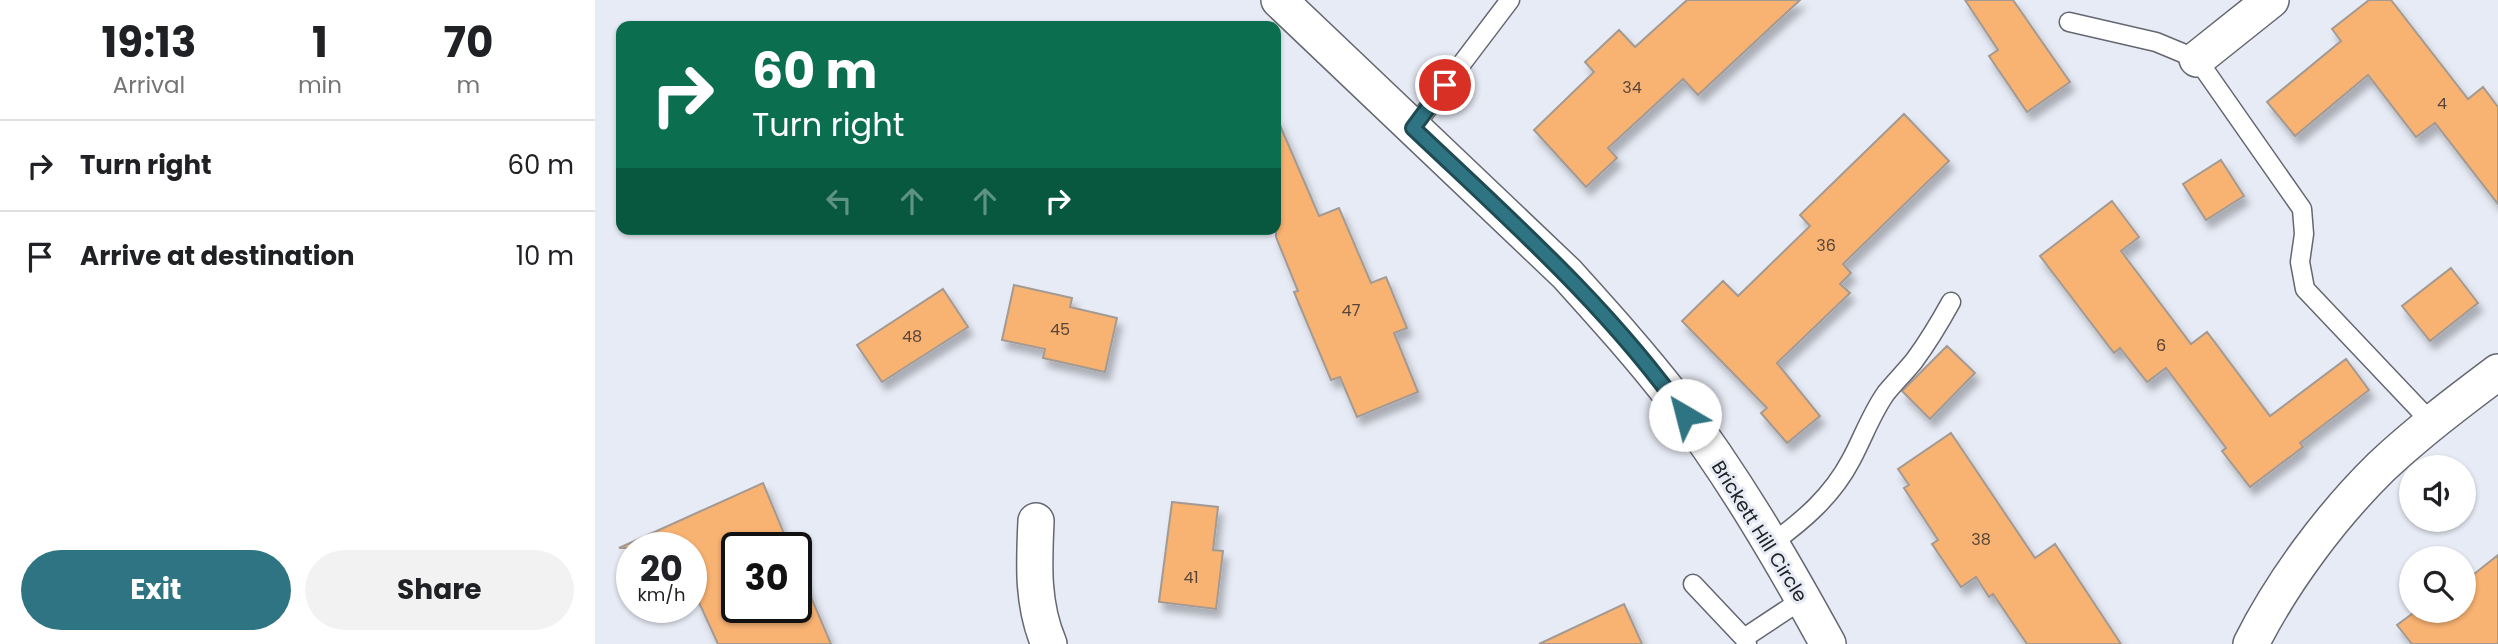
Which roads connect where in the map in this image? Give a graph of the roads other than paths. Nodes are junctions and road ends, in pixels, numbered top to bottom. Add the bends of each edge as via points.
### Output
1 (1279, 0) edge
2 (1510, 0) edge
3 (2271, 0) edge
4 (2069, 22) dead end
5 (2197, 59) junction
6 (1413, 128) junction
7 (1951, 302) dead end
8 (2498, 372) edge
9 (2432, 423) junction
10 (1036, 522) dead end
11 (1771, 544) junction
12 (1693, 584) dead end
13 (1803, 599) junction
14 (1745, 641) edge
15 (1049, 644) edge
16 (1828, 644) edge
17 (2251, 644) edge

1 - 6 street, Brickett Hill Circle
2 - 6 lane
3 - 5 street
4 - 5 lane via 2156,42
5 - 9 lane via 2302,209 2300,262 2305,289
6 - 11 street, Brickett Hill Circle via 1611,322 1675,400
7 - 11 lane via 1920,352 1886,394 1828,496
8 - 9 street
9 - 17 street via 2380,468 2341,512 2266,614
10 - 15 street via 1033,570
11 - 13 street, Brickett Hill Circle
12 - 14 lane
13 - 14 lane
13 - 16 street, Brickett Hill Circle

